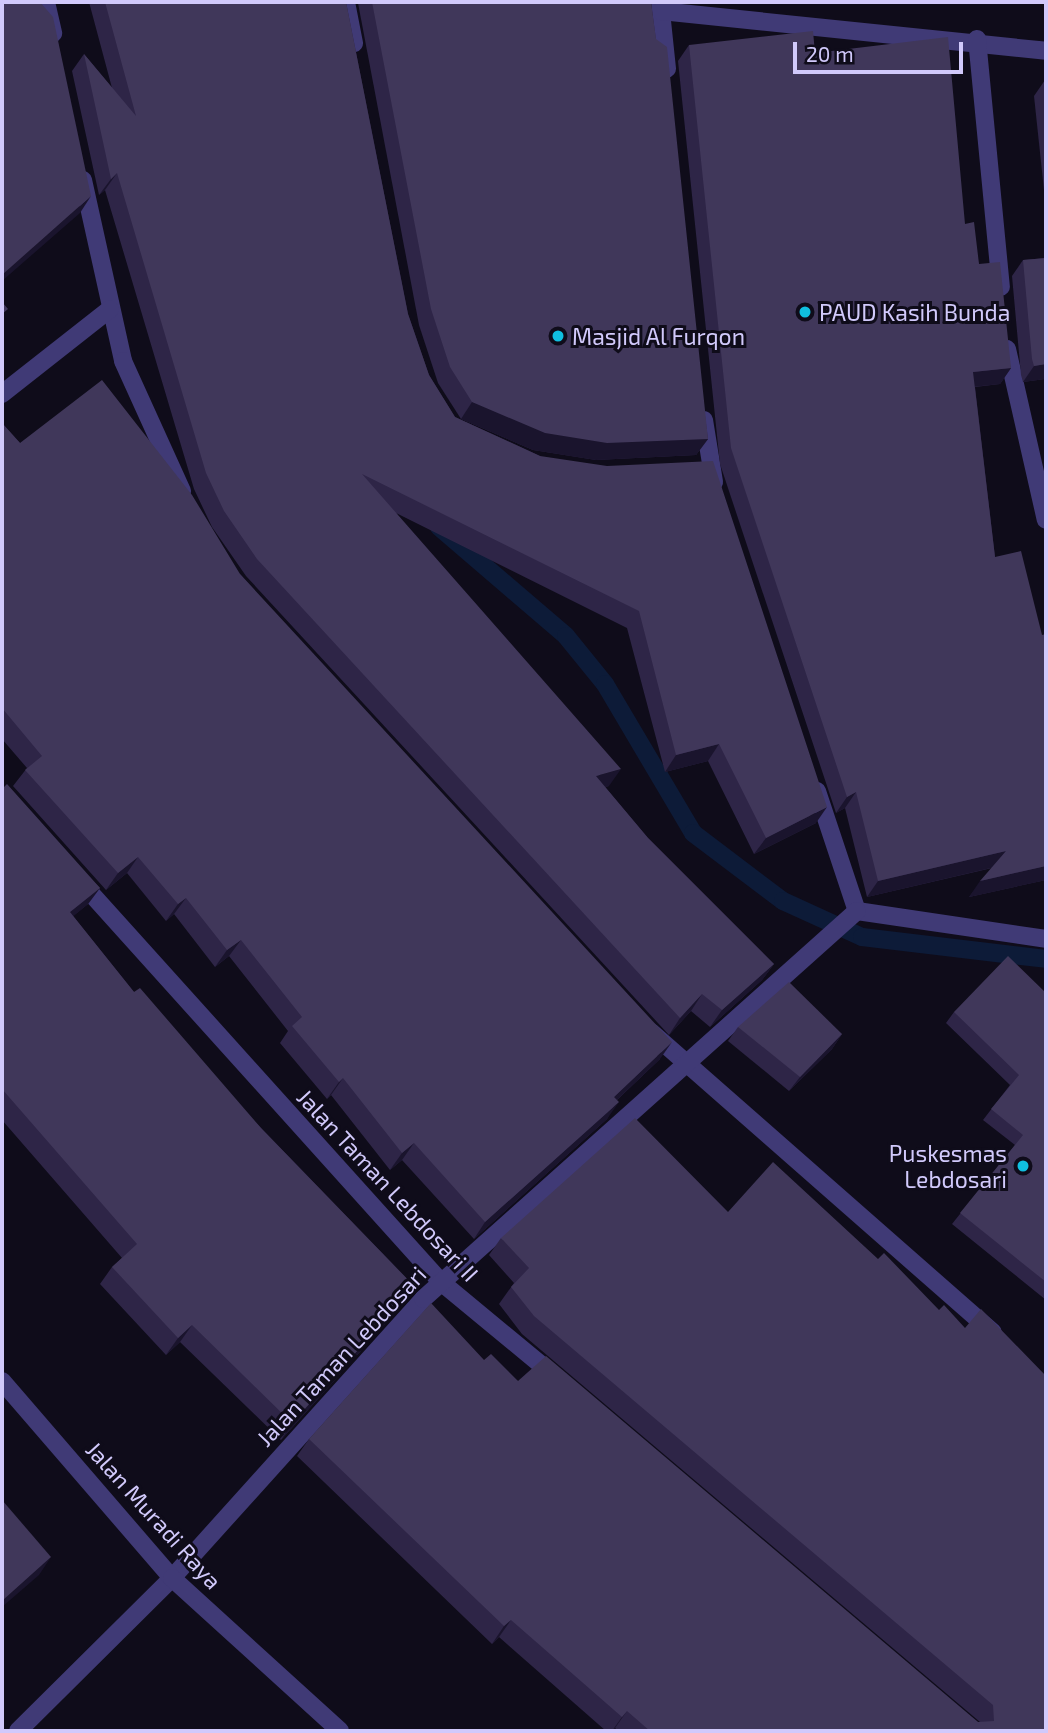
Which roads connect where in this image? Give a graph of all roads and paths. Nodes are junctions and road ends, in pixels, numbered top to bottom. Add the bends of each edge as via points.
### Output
1 (46, 2) edge
2 (346, 2) edge
3 (661, 6) edge
4 (977, 39) junction
5 (1046, 51) edge
6 (57, 55) edge
7 (359, 70) edge
8 (670, 94) edge
9 (79, 162) edge
10 (110, 309) junction
11 (2, 394) edge
12 (701, 397) edge
13 (722, 505) edge
14 (192, 512) edge
15 (1046, 520) edge
16 (809, 767) edge
17 (64, 863) edge
18 (851, 915) junction
19 (1046, 939) edge
20 (633, 1013) edge
21 (680, 1064) junction
22 (441, 1282) junction
23 (1009, 1346) edge
24 (2, 1381) edge
25 (568, 1387) edge
26 (172, 1578) junction
27 (18, 1731) edge
28 (340, 1731) edge

1 - 6 street
2 - 7 street
3 - 4 street
3 - 8 street
4 - 5 street
4 - 15 street via 1010,377
9 - 10 street
10 - 11 street
10 - 14 street via 144,417
12 - 13 street via 702,466
16 - 18 street
17 - 22 street, Jalan Taman Lebdosari II
18 - 19 street
18 - 21 street, Jalan Taman Lebdosari
20 - 21 street
21 - 22 street, Jalan Taman Lebdosari
21 - 23 street
22 - 25 street, Jalan Taman Lebdosari II
22 - 26 street, Jalan Taman Lebdosari
24 - 26 street, Jalan Muradi Raya
26 - 27 street, Jalan Taman Lebdosari
26 - 28 street, Jalan Muradi Raya

